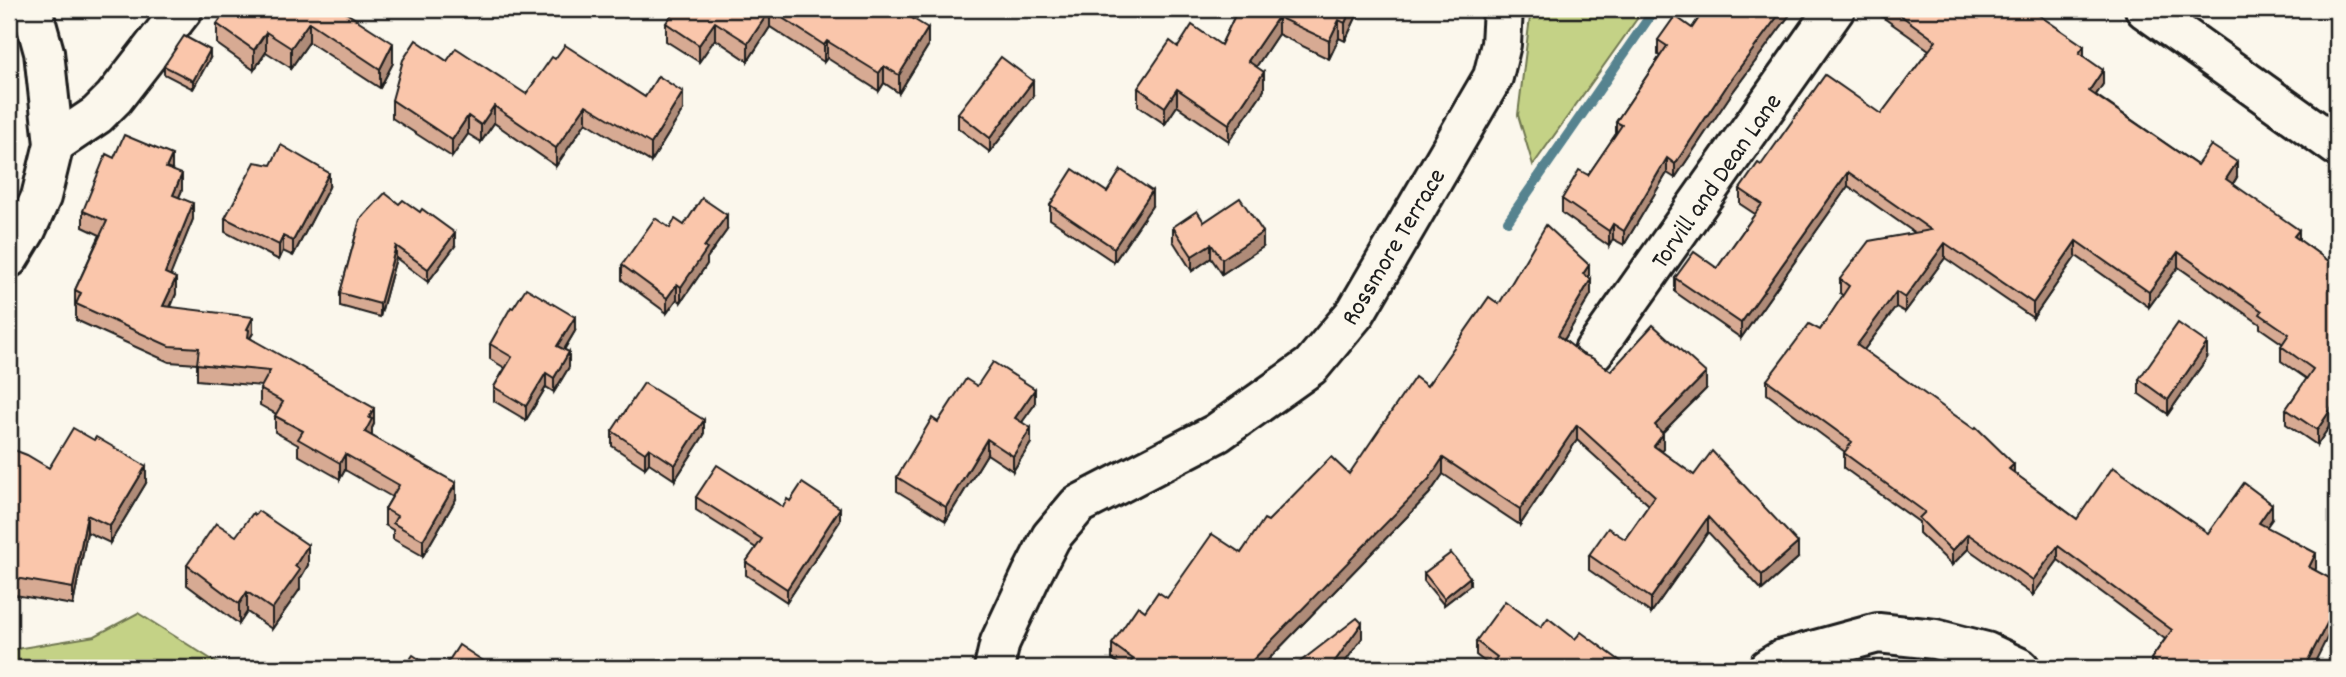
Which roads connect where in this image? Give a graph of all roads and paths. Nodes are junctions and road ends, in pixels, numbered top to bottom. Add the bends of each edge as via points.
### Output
1 (32, 9) edge
2 (183, 9) edge
3 (1503, 9) edge
4 (1835, 9) edge
5 (2145, 9) edge
6 (54, 144) junction
7 (2337, 146) edge
8 (9, 258) edge
9 (1594, 351) dead end
10 (994, 668) edge
11 (1768, 668) edge
12 (2020, 668) edge

1 - 6 street via 44,52
2 - 6 street via 114,98
3 - 10 street, Rossmore Terrace via 1493,77 1356,312 1311,366 1217,433 1078,505 1051,537 1036,566 1000,642
4 - 9 street, Torvill and Dean Lane
5 - 7 street
6 - 8 street via 41,197
11 - 12 street via 1783,659 1878,633 1973,648

